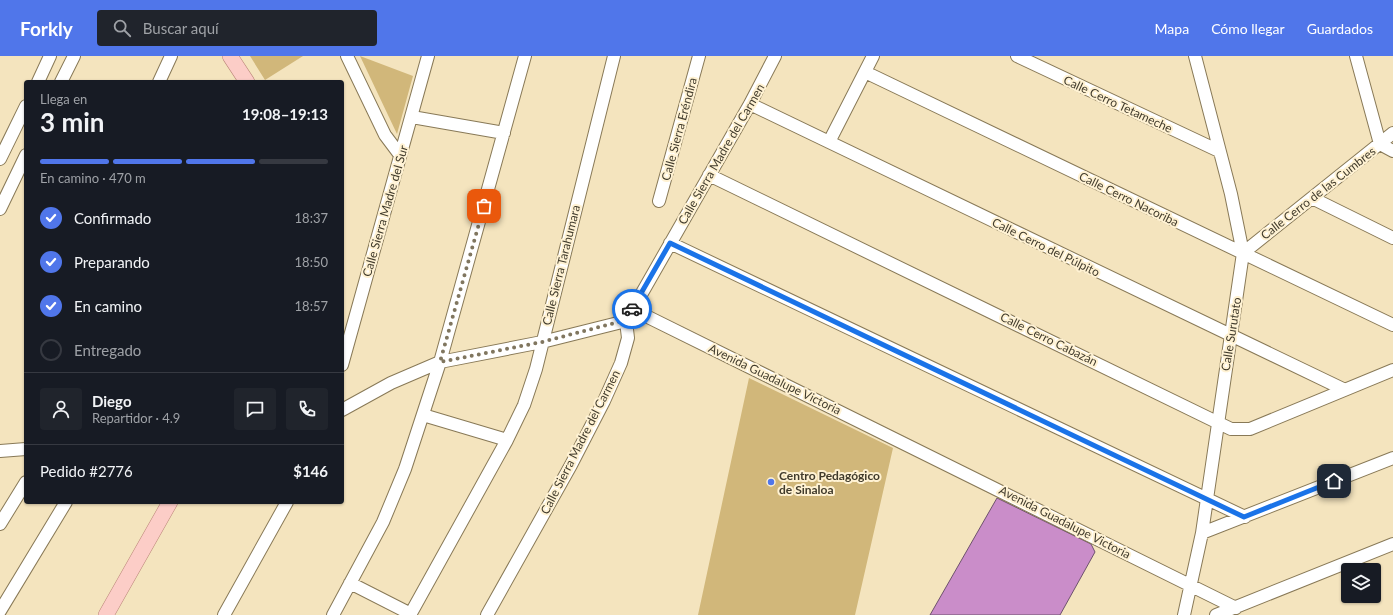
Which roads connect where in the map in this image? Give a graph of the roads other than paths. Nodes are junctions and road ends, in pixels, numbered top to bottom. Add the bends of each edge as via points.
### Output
1 (50, 56) edge
2 (74, 56) edge
3 (171, 56) edge
4 (230, 56) edge
5 (347, 56) edge
6 (428, 56) edge
7 (525, 56) edge
8 (614, 56) edge
9 (699, 56) edge
10 (775, 56) edge
11 (873, 56) edge
12 (1017, 56) edge
13 (1196, 56) edge
14 (1356, 56) edge
15 (865, 72) junction
16 (39, 80) edge
17 (62, 80) edge
18 (160, 80) edge
19 (246, 80) edge
20 (750, 104) junction
21 (24, 110) edge
22 (412, 117) junction
23 (504, 133) junction
24 (1393, 133) edge
25 (829, 142) junction
26 (1380, 144) junction
27 (1393, 151) edge
28 (1219, 152) junction
29 (400, 156) junction
30 (0, 159) edge
31 (24, 159) edge
32 (709, 175) junction
33 (1312, 198) junction
34 (659, 202) dead end
35 (0, 208) edge
36 (1393, 238) edge
37 (670, 243) junction
38 (1243, 253) junction
39 (626, 320) junction
40 (1393, 325) edge
41 (1231, 336) junction
42 (542, 342) junction
43 (344, 358) edge
44 (440, 362) junction
45 (1393, 370) edge
46 (1343, 389) junction
47 (344, 409) edge
48 (423, 415) junction
49 (1217, 422) junction
50 (507, 440) junction
51 (24, 450) edge
52 (0, 451) edge
53 (1393, 458) edge
54 (24, 485) edge
55 (1207, 499) junction
56 (65, 504) edge
57 (169, 504) edge
58 (286, 504) edge
59 (1244, 517) junction
60 (0, 524) edge
61 (1202, 533) junction
62 (1393, 544) edge
63 (350, 583) junction
64 (1190, 585) junction
65 (1236, 608) junction
66 (0, 611) edge
67 (410, 614) edge
68 (106, 615) edge
69 (224, 615) edge
70 (333, 615) edge
71 (487, 615) edge
72 (1184, 615) edge
73 (1216, 615) edge

1 - 16 street
2 - 17 street
3 - 18 street
4 - 19 main road
5 - 29 street via 385,135
6 - 22 street, Calle Sierra Madre del Sur
7 - 23 street
8 - 42 street, Calle Sierra Tarahumara
9 - 34 street, Calle Sierra Eréndira
10 - 20 street, Calle Sierra Madre del Carmen
11 - 15 street
12 - 28 street, Calle Cerro Tetameche
13 - 28 street, Calle Surutato
14 - 26 street
15 - 25 street
15 - 38 street, Calle Cerro Nacoriba
20 - 25 street, Calle Cerro del Púlpito
20 - 32 street, Calle Sierra Madre del Carmen
21 - 30 street
22 - 23 street
22 - 29 street, Calle Sierra Madre del Sur
23 - 44 street
24 - 26 street, Calle Cerro de las Cumbres
25 - 41 street, Calle Cerro del Púlpito
26 - 27 street
26 - 33 street, Calle Cerro de las Cumbres
28 - 38 street, Calle Surutato
29 - 43 street, Calle Sierra Madre del Sur
31 - 35 street
32 - 37 street, Calle Sierra Madre del Carmen
32 - 49 street, Calle Cerro Cabazán
33 - 36 street
33 - 38 street, Calle Cerro de las Cumbres
37 - 39 street, Calle Sierra Madre del Carmen
37 - 55 street
38 - 40 street, Calle Cerro Nacoriba
38 - 41 street, Calle Surutato
39 - 42 street, Avenida Guadalupe Victoria
39 - 64 street, Avenida Guadalupe Victoria via 646,316
39 - 71 street, Calle Sierra Madre del Carmen via 628,338 621,363 604,401
41 - 46 street, Calle Cerro del Púlpito
41 - 49 street, Calle Surutato
42 - 44 street, Avenida Guadalupe Victoria
42 - 50 street, Calle Sierra Tarahumara via 524,405
44 - 47 street, Avenida Guadalupe Victoria via 391,383
44 - 48 street
45 - 46 street, Calle Cerro Cabazán
46 - 49 street, Calle Cerro Cabazán via 1250,429 1231,429
48 - 50 street
48 - 63 street via 405,469 383,522
49 - 55 street, Calle Surutato
50 - 67 street, Calle Sierra Tarahumara
51 - 52 street
53 - 59 street
54 - 60 street
55 - 59 street
55 - 61 street, Calle Surutato
56 - 66 street
57 - 68 main road
58 - 69 street
59 - 61 street
61 - 64 street, Calle Surutato
62 - 65 street
63 - 67 street
63 - 70 street
64 - 65 street, Avenida Guadalupe Victoria
64 - 72 street, Calle Surutato
65 - 73 street

